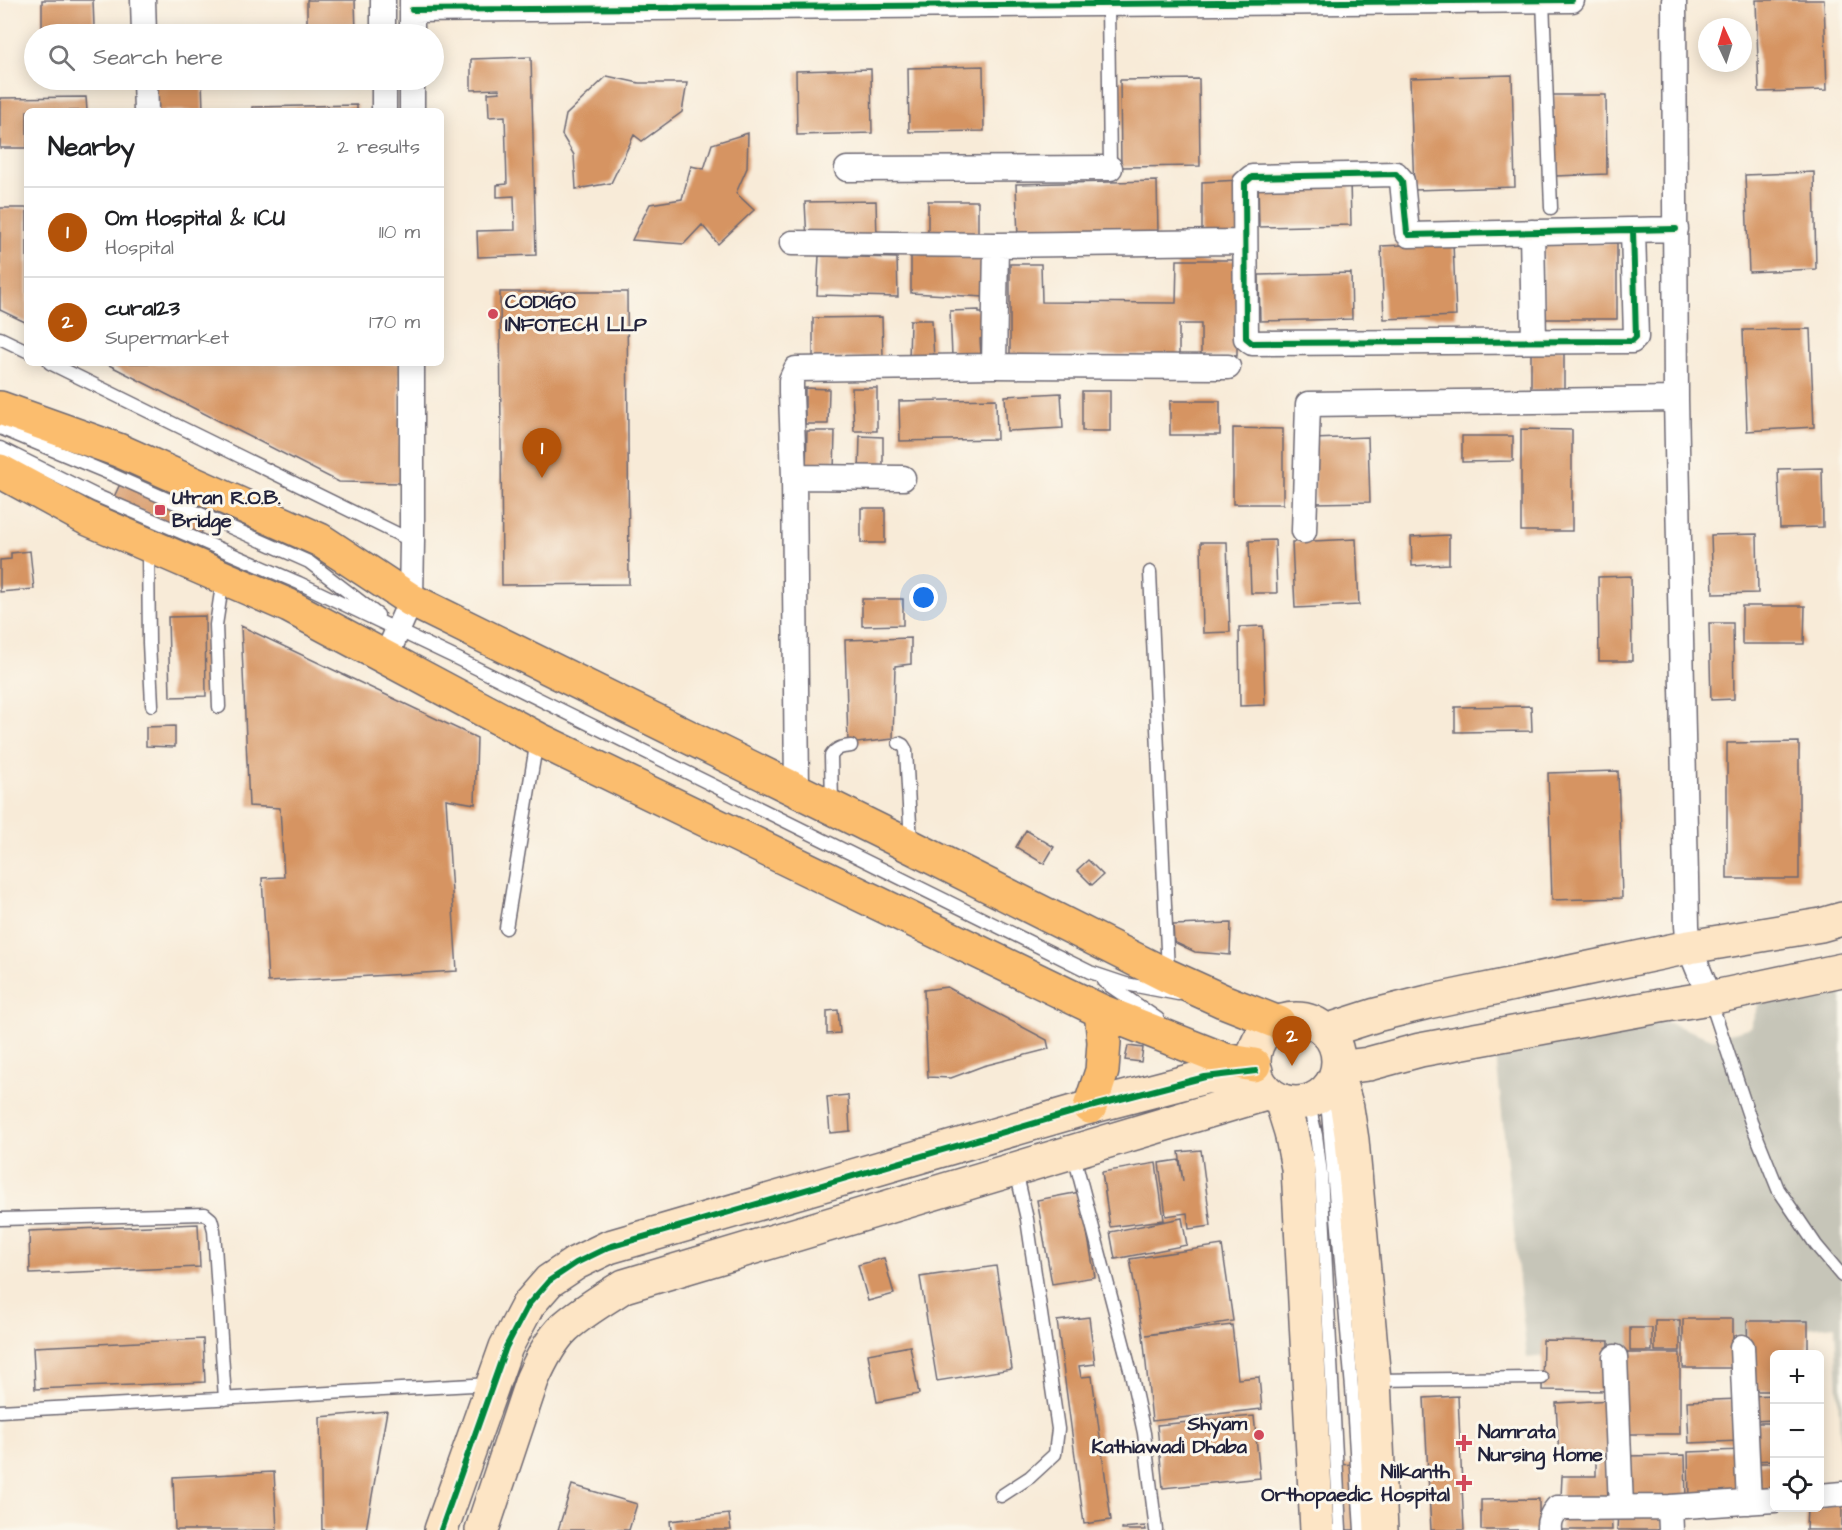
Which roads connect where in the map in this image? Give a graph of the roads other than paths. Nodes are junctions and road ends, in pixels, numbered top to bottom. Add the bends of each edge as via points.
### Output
1 (143, 0) edge
2 (383, 0) edge
3 (1543, 0) edge
4 (1572, 0) edge
5 (1674, 0) edge
6 (1442, 1) edge
7 (859, 3) edge
8 (741, 4) edge
9 (1108, 4) junction
10 (412, 5) edge
11 (144, 24) edge
12 (383, 24) edge
13 (412, 24) edge
14 (145, 90) edge
15 (384, 90) edge
16 (412, 90) edge
17 (146, 108) edge
18 (384, 108) edge
19 (412, 108) edge
20 (1110, 168) joint
21 (847, 169) dead end
22 (1551, 208) dead end
23 (1676, 229) junction
24 (1633, 230) junction
25 (1532, 232) junction
26 (1234, 242) dead end
27 (792, 243) dead end
28 (996, 245) junction
29 (0, 338) edge
30 (1534, 341) junction
31 (24, 350) edge
32 (57, 366) edge
33 (412, 366) edge
34 (994, 366) junction
35 (1228, 367) dead end
36 (1676, 399) junction
37 (0, 408) edge
38 (0, 428) edge
39 (0, 448) edge
40 (0, 471) edge
41 (794, 477) junction
42 (903, 478) dead end
43 (1304, 531) dead end
44 (412, 541) junction
45 (148, 544) junction
46 (1150, 572) dead end
47 (223, 578) junction
48 (411, 600) junction
49 (391, 645) junction
50 (152, 705) dead end
51 (219, 707) dead end
52 (537, 739) junction
53 (899, 743) dead end
54 (851, 746) dead end
55 (797, 791) junction
56 (832, 808) junction
57 (912, 847) junction
58 (1842, 919) edge
59 (506, 928) dead end
60 (1689, 947) junction
61 (1842, 970) edge
62 (1090, 972) junction
63 (1168, 976) junction
64 (1710, 998) junction
65 (1223, 1001) junction
66 (1101, 1011) junction
67 (1279, 1023) junction
68 (1326, 1031) junction
69 (1210, 1054) junction
70 (1296, 1083) junction
71 (1090, 1107) junction
72 (945, 1149) junction
73 (1073, 1151) junction
74 (1015, 1168) junction
75 (955, 1186) junction
76 (0, 1219) edge
77 (1842, 1276) edge
78 (1742, 1347) dead end
79 (1615, 1357) dead end
80 (1542, 1378) dead end
81 (1374, 1380) junction
82 (492, 1384) junction
83 (225, 1399) junction
84 (0, 1412) edge
85 (1842, 1494) edge
86 (1001, 1496) dead end
87 (1824, 1496) edge
88 (1770, 1500) edge
89 (1749, 1502) junction
90 (1621, 1507) junction
91 (1670, 1518) edge
92 (441, 1530) edge
93 (482, 1530) edge
94 (1156, 1530) edge
95 (1317, 1530) edge
96 (1340, 1530) edge
97 (1361, 1530) edge
98 (1381, 1530) edge
99 (1549, 1530) edge

1 - 11 street
2 - 12 street
3 - 4 street
3 - 6 street
3 - 22 lane
5 - 23 street
6 - 9 street
7 - 8 street
7 - 9 street
8 - 10 street
9 - 20 lane
10 - 13 street
14 - 17 street
15 - 18 street
16 - 19 street
20 - 21 street
23 - 24 street
23 - 36 street
24 - 25 street
24 - 30 street via 1635,339
25 - 30 street
25 - 30 street via 1408,235 1402,181 1395,174 1252,177 1245,183 1246,338 1252,344
26 - 28 street
27 - 28 street
28 - 34 street
29 - 31 lane
32 - 44 lane
33 - 44 street
34 - 35 street
34 - 41 street via 796,369 791,380
36 - 43 street via 1308,404
36 - 60 street
37 - 48 main road via 118,450 320,540
38 - 49 lane via 309,562
39 - 49 lane via 97,496 300,584
40 - 45 main road via 86,518
41 - 42 street
41 - 55 street
44 - 48 street
45 - 47 main road
45 - 50 lane
46 - 63 lane
47 - 49 main road
47 - 51 lane via 216,625
48 - 49 street
48 - 55 main road
49 - 52 main road
49 - 62 lane
52 - 59 lane
52 - 66 main road
53 - 57 lane via 906,750
54 - 56 lane via 839,748 831,756
55 - 56 main road
56 - 57 main road
57 - 63 main road
58 - 60 main road
60 - 64 street
60 - 68 main road via 1428,1002
61 - 64 main road
62 - 65 lane via 1126,984
62 - 69 lane
63 - 65 main road
64 - 70 main road via 1420,1050
64 - 77 lane via 1778,1189
65 - 67 main road
66 - 69 main road
66 - 71 main road via 1102,1071
67 - 68 main road via 1306,1020
67 - 70 main road via 1259,1042 1255,1055
68 - 70 main road via 1336,1046
69 - 70 main road
70 - 71 main road via 1206,1077
70 - 73 main road
70 - 81 main road via 1347,1108
70 - 95 main road via 1292,1132 1298,1168
70 - 96 lane via 1321,1174
70 - 97 lane via 1352,1389
71 - 72 main road
72 - 75 main road
72 - 82 main road via 609,1248 576,1263 549,1281 528,1305
73 - 74 main road
73 - 94 lane via 1131,1373 1144,1433
74 - 75 main road
74 - 86 lane via 1027,1219 1058,1429 1055,1454
75 - 93 main road via 624,1286 590,1308 563,1329 541,1359
76 - 83 lane via 205,1214 214,1230
78 - 89 street
79 - 90 street
80 - 81 lane
81 - 98 main road
82 - 83 lane
82 - 92 main road
83 - 84 lane
85 - 87 street
88 - 89 street
89 - 91 street
90 - 91 street
90 - 99 street via 1557,1508

